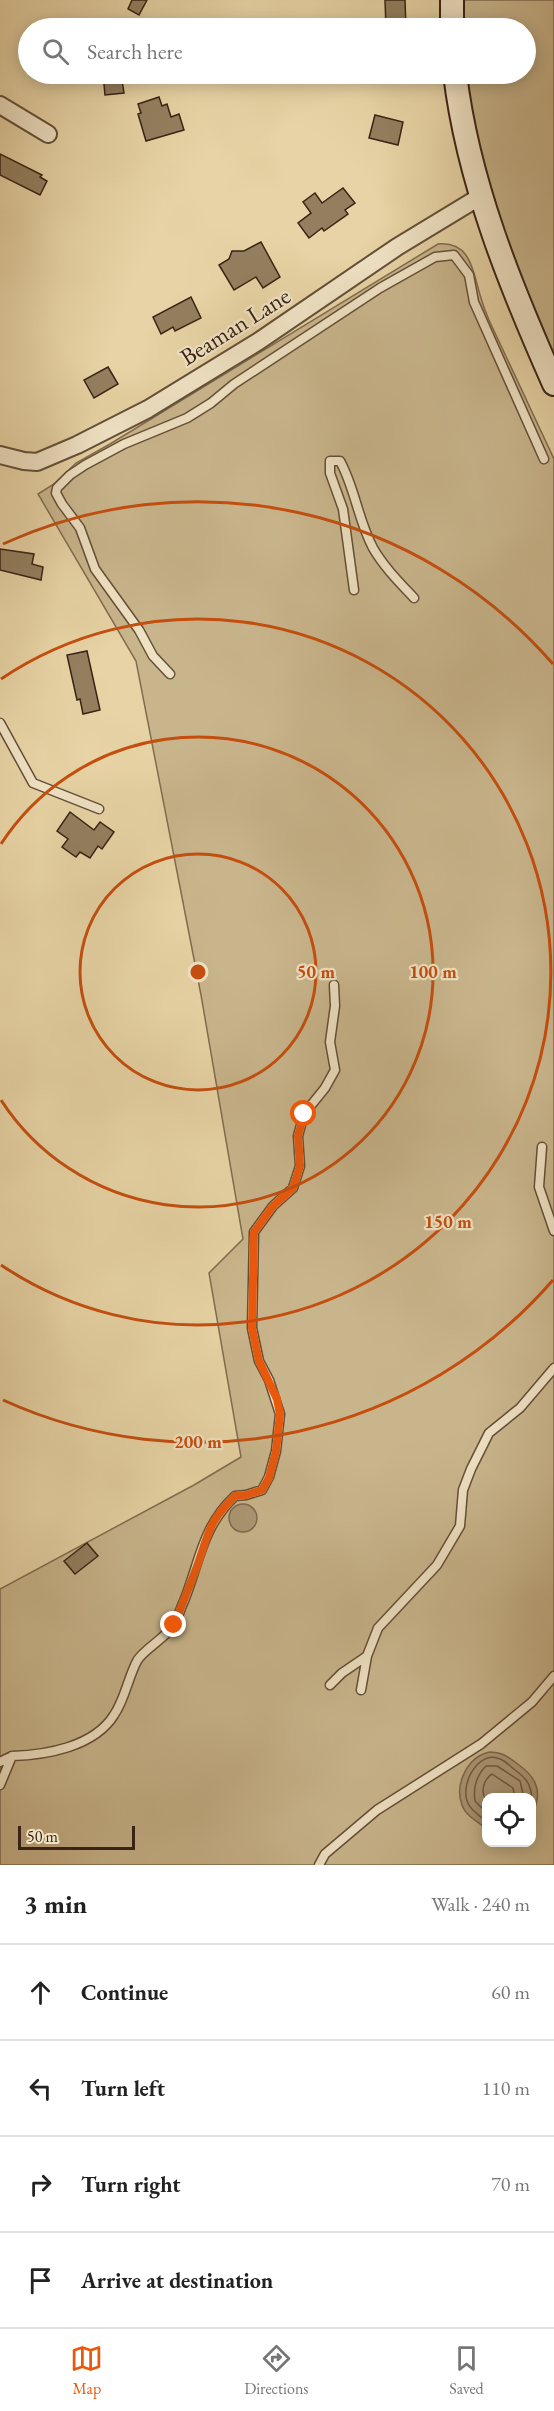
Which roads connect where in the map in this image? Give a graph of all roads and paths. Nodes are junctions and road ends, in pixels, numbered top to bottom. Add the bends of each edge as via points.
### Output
1 (452, 0) edge
2 (452, 18) edge
3 (457, 84) edge
4 (0, 105) edge
5 (48, 134) dead end
6 (481, 196) junction
7 (554, 384) edge
8 (0, 455) edge
9 (544, 459) dead end
10 (354, 590) dead end
11 (414, 598) dead end
12 (170, 674) dead end
13 (0, 723) edge
14 (99, 809) dead end
15 (334, 985) dead end
16 (542, 1147) dead end
17 (554, 1231) edge
18 (554, 1368) edge
19 (367, 1656) junction
20 (554, 1676) edge
21 (330, 1685) dead end
22 (361, 1690) dead end
23 (12, 1756) junction
24 (0, 1762) edge
25 (0, 1785) edge
26 (319, 1865) edge

1 - 2 street
3 - 6 street
4 - 5 street
6 - 7 street via 505,268
6 - 8 street, Beaman Lane via 148,409 37,462
9 - 12 lane via 474,302 469,274 454,255 435,257 380,288 187,418 85,465 57,488 62,504 80,528 95,569 153,656
10 - 11 lane via 343,509 330,473 330,461 340,461 349,477 372,546 387,571
13 - 14 lane via 33,783
15 - 23 lane via 330,1042 335,1070 304,1114 298,1136 300,1166 293,1188 273,1206 254,1232 252,1328 259,1361 280,1414 269,1478 262,1490 235,1496 220,1510 206,1534 174,1625 138,1659 113,1717 91,1738 35,1755
16 - 17 lane via 539,1187
18 - 19 lane via 520,1408 489,1433 463,1490 460,1526 437,1565 378,1628
19 - 21 lane
19 - 22 lane
20 - 26 lane via 532,1702 481,1744 377,1810 325,1854
23 - 24 lane
23 - 25 lane

